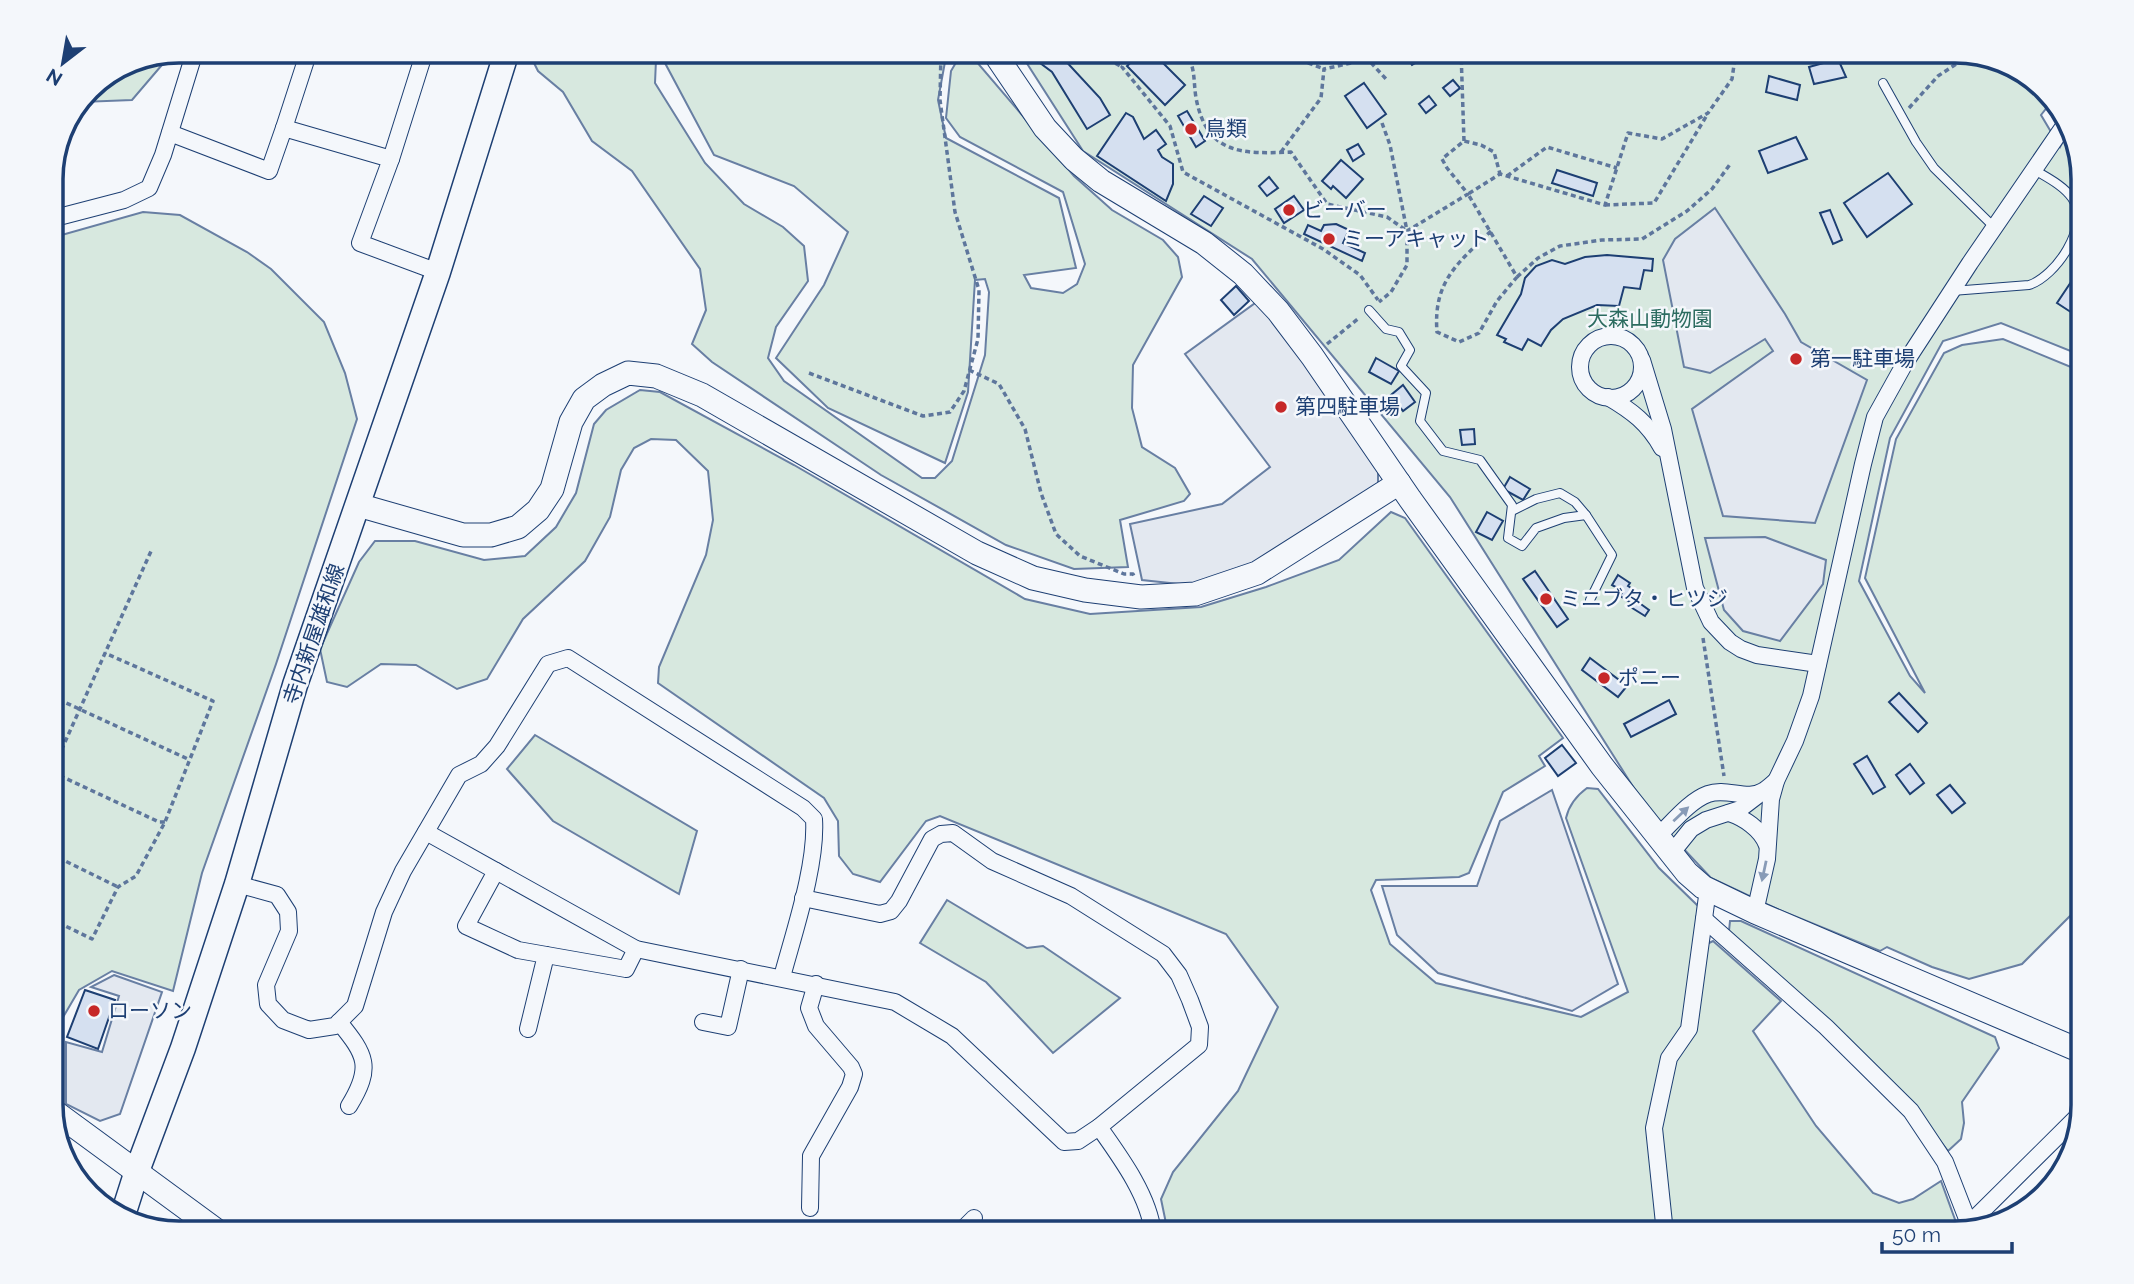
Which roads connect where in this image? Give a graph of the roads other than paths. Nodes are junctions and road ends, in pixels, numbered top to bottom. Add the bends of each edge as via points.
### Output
1 (191, 63) edge
2 (305, 63) edge
3 (421, 63) edge
4 (503, 63) edge
5 (1001, 63) edge
6 (1883, 83) dead end
7 (284, 128) junction
8 (2060, 131) edge
9 (170, 133) junction
10 (391, 159) junction
11 (2033, 169) junction
12 (2071, 198) edge
13 (63, 216) edge
14 (1994, 227) junction
15 (2071, 241) edge
16 (438, 272) junction
17 (1951, 291) junction
18 (1370, 310) road end
19 (1642, 360) junction
20 (1608, 397) junction
21 (1668, 459) junction
22 (1399, 483) junction
23 (358, 505) junction
24 (1512, 511) junction
25 (1586, 515) junction
26 (1590, 600) dead end
27 (1818, 664) junction
28 (1776, 781) junction
29 (1761, 793) junction
30 (1729, 813) junction
31 (426, 832) junction
32 (1768, 845) junction
33 (1664, 846) junction
34 (496, 871) junction
35 (237, 884) junction
36 (1708, 889) junction
37 (803, 898) junction
38 (1755, 912) junction
39 (1704, 919) junction
40 (636, 949) junction
41 (546, 955) junction
42 (741, 969) junction
43 (782, 977) junction
44 (816, 984) junction
45 (704, 1021) dead end
46 (339, 1022) junction
47 (528, 1029) dead end
48 (2071, 1047) edge
49 (349, 1106) dead end
50 (64, 1118) edge
51 (2069, 1125) edge
52 (1099, 1127) junction
53 (137, 1171) junction
54 (125, 1207) edge
55 (810, 1208) dead end
56 (974, 1218) dead end
57 (1976, 1219) edge
58 (1964, 1220) edge
59 (204, 1221) edge
60 (971, 1221) edge
61 (1152, 1221) edge
62 (1664, 1221) edge

1 - 9 street
2 - 7 street
3 - 10 street
4 - 16 main road, 寺内新屋雄和線
5 - 22 street via 1045,128 1074,159 1101,181 1204,243 1278,311
6 - 14 lane via 1934,168
7 - 9 street via 269,171
7 - 10 street
8 - 11 street
9 - 13 street via 149,188 124,200
10 - 16 street via 360,243
11 - 12 lane
11 - 14 street
14 - 17 street
15 - 17 lane via 2040,282
16 - 23 main road, 寺内新屋雄和線
17 - 27 street via 1875,417
18 - 24 lane via 1386,329 1399,331 1410,350 1401,366 1426,393 1420,421 1443,452 1480,460
19 - 20 street via 1634,388
19 - 20 street via 1632,343 1613,335 1586,348 1581,358 1582,379 1596,394
19 - 21 street
20 - 21 street via 1643,420
21 - 27 street via 1695,588 1711,622 1741,649
22 - 23 street via 1257,573 1195,594 1141,597 1086,590 1033,578 977,553 702,395 656,376 628,373 584,399 571,422 552,489 538,510 518,527 491,535 463,535
22 - 33 street
23 - 35 main road, 寺内新屋雄和線 via 295,685
24 - 25 lane via 1560,493
24 - 25 lane via 1508,538 1522,546 1536,527
25 - 26 lane via 1612,555
27 - 28 street via 1803,719
28 - 29 street
28 - 32 street
29 - 30 street
33 -> 29 street via 1692,804 1707,794
30 - 32 street via 1742,817
30 - 33 street via 1706,820
31 - 34 street
31 - 37 street via 459,775 481,764 497,746 548,664 568,658 814,819
31 - 46 street via 384,912 355,1006
32 -> 38 street
33 - 36 street
34 - 40 street
34 - 41 street via 466,926 518,950
35 - 46 street via 277,895 288,912 289,930 266,985 268,1004 283,1020 309,1030
35 - 53 main road, 寺内新屋雄和線
36 - 38 street
36 - 39 street
37 - 43 street
37 - 52 street via 880,914 891,911 932,839 953,833 992,861 1071,896 1163,954 1190,1000 1200,1027 1199,1045
38 - 48 street
39 - 58 street via 1826,1027 1911,1111 1945,1162
39 - 62 street via 1689,1029 1669,1058 1654,1128
40 - 41 street via 626,970
40 - 42 street
41 - 47 street
42 - 43 street
42 - 45 street via 728,1027
43 - 44 street
44 - 52 street via 895,1002 953,1036 1064,1142 1078,1141
44 - 55 street via 809,1008 816,1026 854,1074 811,1156
46 - 49 street via 357,1044 365,1067
50 - 53 street
51 - 57 street
52 - 61 street
53 - 54 main road, 寺内新屋雄和線
53 - 59 street
56 - 60 street

